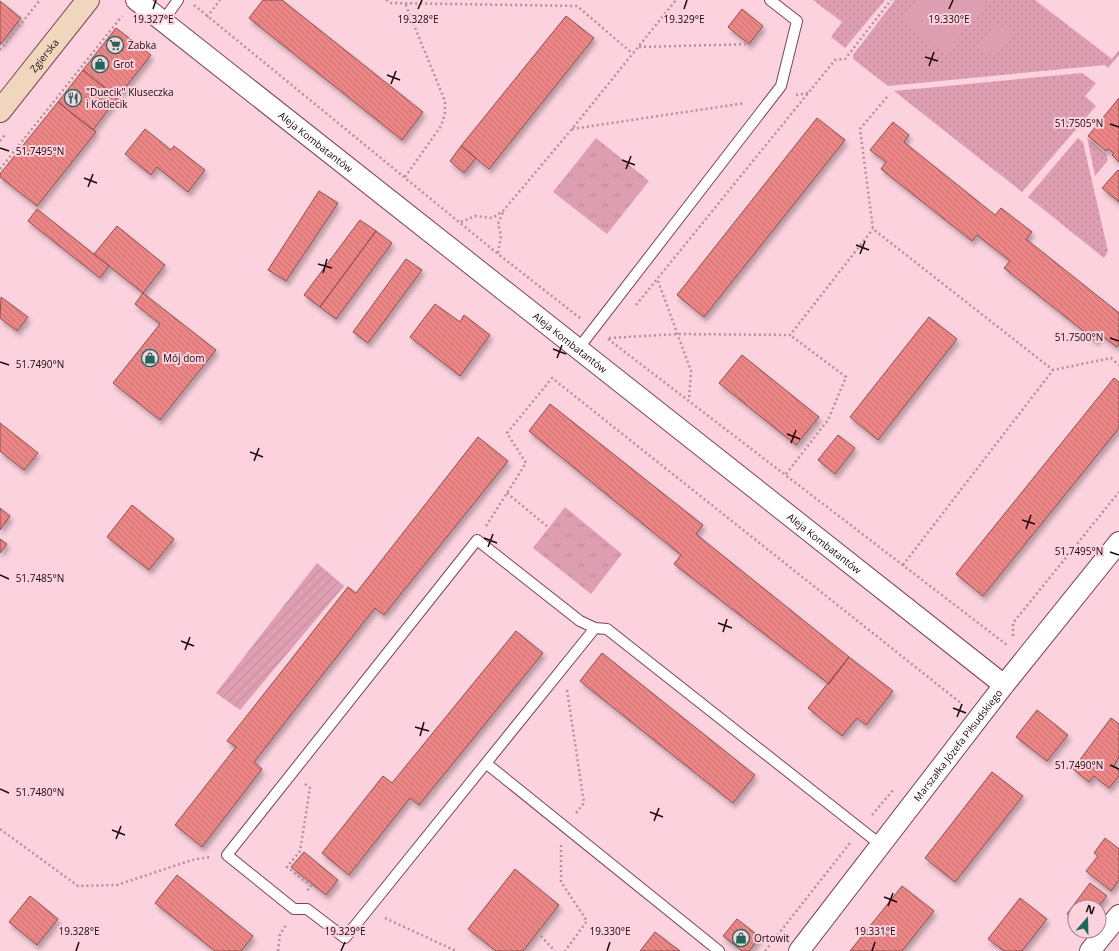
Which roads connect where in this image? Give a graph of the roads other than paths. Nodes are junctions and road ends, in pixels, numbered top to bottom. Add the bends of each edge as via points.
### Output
1 (88, 0) edge
2 (136, 0) edge
3 (178, 0) edge
4 (770, 0) edge
5 (163, 21) junction
6 (0, 111) edge
7 (578, 349) junction
8 (1119, 542) edge
9 (595, 628) junction
10 (1004, 685) junction
11 (487, 764) junction
12 (881, 845) junction
13 (1119, 915) edge
14 (719, 951) edge
15 (799, 951) edge
16 (1090, 951) edge

1 - 6 main road, Zgierska
2 - 5 street, Aleja Kombatantów
3 - 5 lane
4 - 7 lane via 796,21 781,86
5 - 7 street, Aleja Kombatantów
7 - 10 street, Aleja Kombatantów
8 - 10 street, Marszałka Józefa Piłsudskiego
9 - 11 lane
9 - 11 lane via 580,621 477,540 227,855 294,909 307,909 345,938
9 - 12 lane via 607,629
10 - 12 street, Marszałka Józefa Piłsudskiego
11 - 14 lane
12 - 15 street, Marszałka Józefa Piłsudskiego
13 - 16 street

